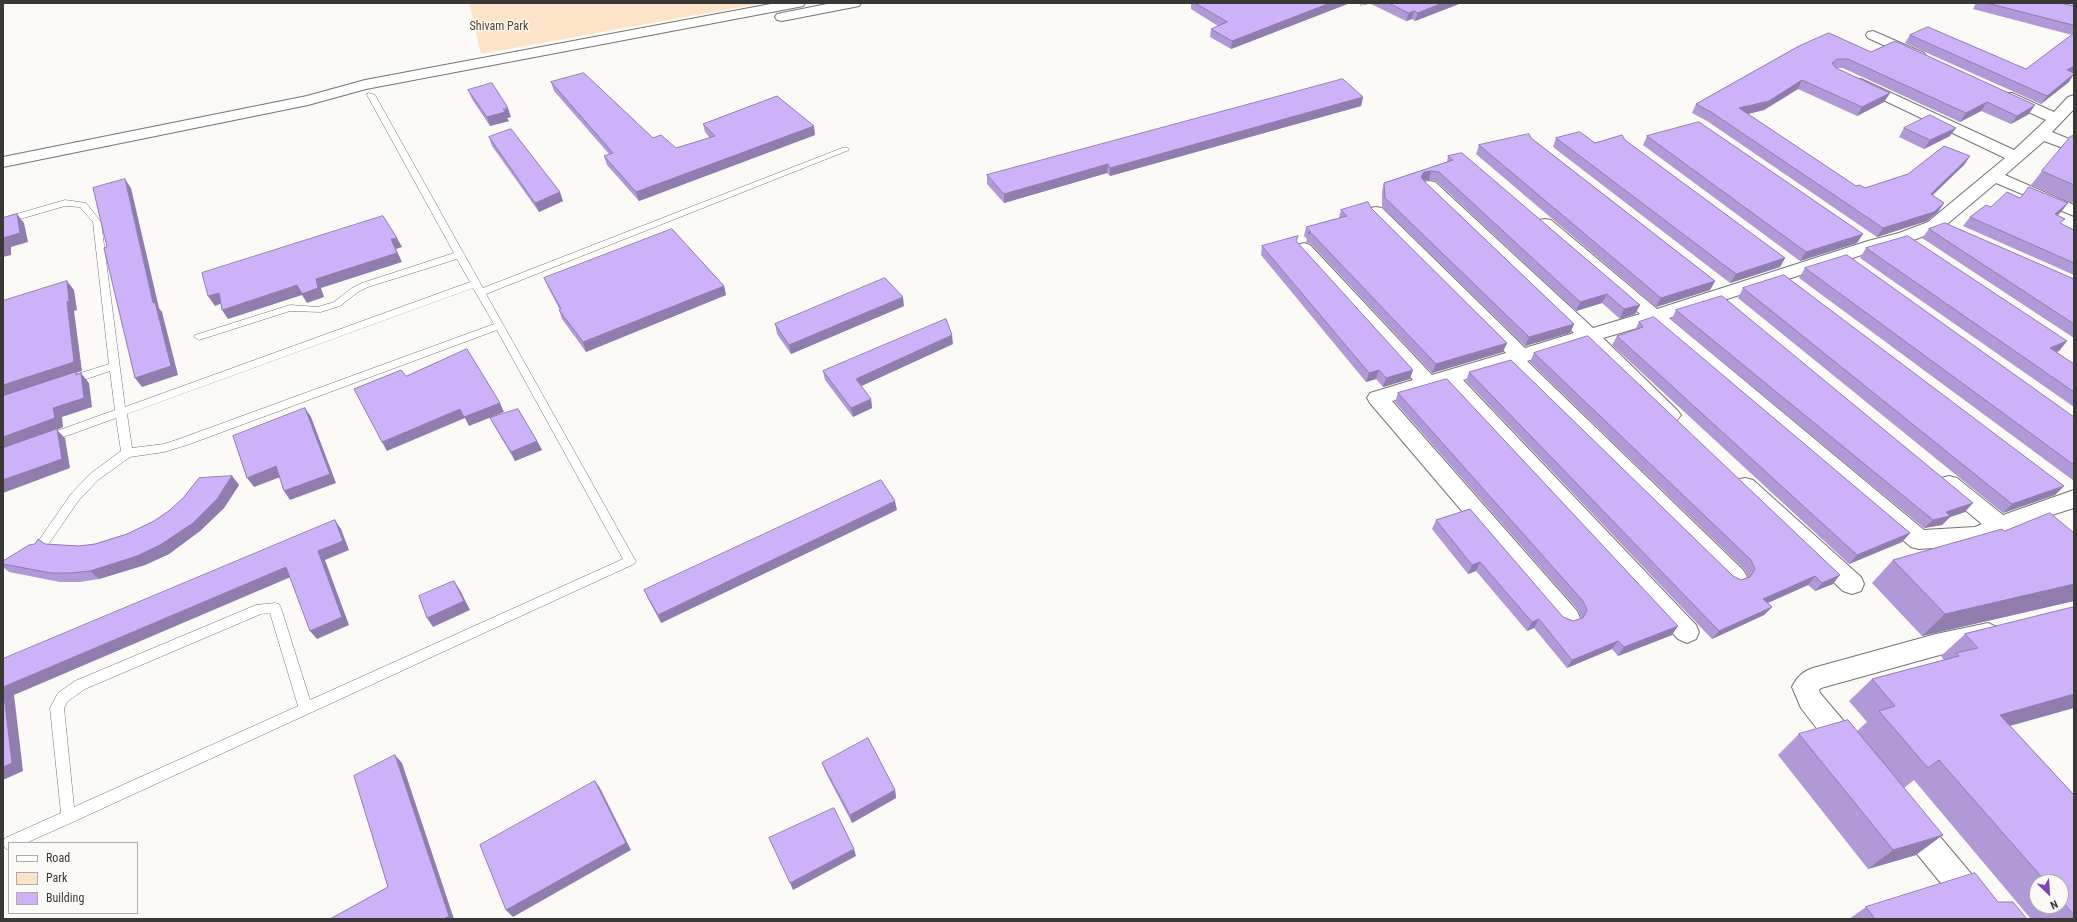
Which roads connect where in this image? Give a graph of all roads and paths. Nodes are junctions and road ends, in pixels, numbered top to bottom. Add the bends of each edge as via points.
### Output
1 (798, 3) edge
2 (854, 3) edge
3 (733, 21) junction
4 (1873, 35) dead end
5 (1930, 60) edge
6 (1851, 79) edge
7 (1993, 90) edge
8 (371, 96) junction
9 (308, 100) junction
10 (2074, 100) edge
11 (2056, 119) junction
12 (2042, 134) junction
13 (2074, 147) edge
14 (845, 150) dead end
15 (2016, 157) junction
16 (3, 162) edge
17 (1994, 176) junction
18 (1429, 186) edge
19 (2074, 211) edge
20 (1376, 212) edge
21 (1532, 212) edge
22 (3, 221) edge
23 (1854, 232) edge
24 (1905, 238) junction
25 (1874, 245) junction
26 (1304, 249) edge
27 (1924, 250) edge
28 (459, 255) junction
29 (1844, 255) junction
30 (1863, 269) edge
31 (478, 288) junction
32 (1653, 316) junction
33 (499, 326) junction
34 (1589, 336) junction
35 (199, 337) dead end
36 (1517, 357) junction
37 (114, 366) junction
38 (1438, 380) junction
39 (62, 383) edge
40 (122, 412) junction
41 (1682, 426) edge
42 (40, 441) edge
43 (127, 453) junction
44 (1933, 471) edge
45 (1732, 474) edge
46 (2070, 493) edge
47 (2031, 512) junction
48 (2000, 526) junction
49 (2053, 531) edge
50 (39, 549) edge
51 (1735, 577) edge
52 (1852, 584) dead end
53 (1568, 618) edge
54 (2009, 628) edge
55 (1687, 632) dead end
56 (306, 709) junction
57 (1865, 767) edge
58 (1895, 803) edge
59 (68, 817) junction
60 (11, 842) edge
61 (1989, 919) edge

1 - 3 street
2 - 3 street
3 - 8 street
3 - 9 street via 365,85
4 - 5 street
6 - 15 street
7 - 11 street
8 - 9 street
8 - 28 lane
9 - 16 street
10 - 11 street
11 - 12 street
12 - 13 street
12 - 15 street
14 - 31 lane
15 - 17 street
17 - 19 street
17 - 24 street via 1944,226
18 - 34 street
20 - 36 street
21 - 32 street
22 - 37 lane via 65,203 83,205 92,214 97,222
23 - 25 street
24 - 25 street
24 - 27 street
25 - 29 street
26 - 38 street
28 - 31 lane
28 - 35 lane via 365,285 337,304 318,310 290,308
29 - 30 street
29 - 32 street
31 - 33 lane
31 - 40 lane
32 - 34 street
32 - 48 street via 1920,540 1977,536
33 - 43 lane via 186,441 164,448
33 - 56 lane via 630,561
34 - 36 street
34 - 41 street
36 - 38 street
36 - 51 street
37 - 39 lane
37 - 40 lane
38 - 53 street via 1377,398
38 - 55 street
40 - 42 lane
40 - 43 lane
43 - 50 lane via 84,487
44 - 48 street
45 - 52 street
46 - 47 street
47 - 48 street
47 - 49 street
54 - 57 street via 1813,680 1805,688 1810,700
56 - 59 lane
56 - 59 lane via 275,608 260,609 80,686 63,697 57,708
58 - 61 street
59 - 60 lane

